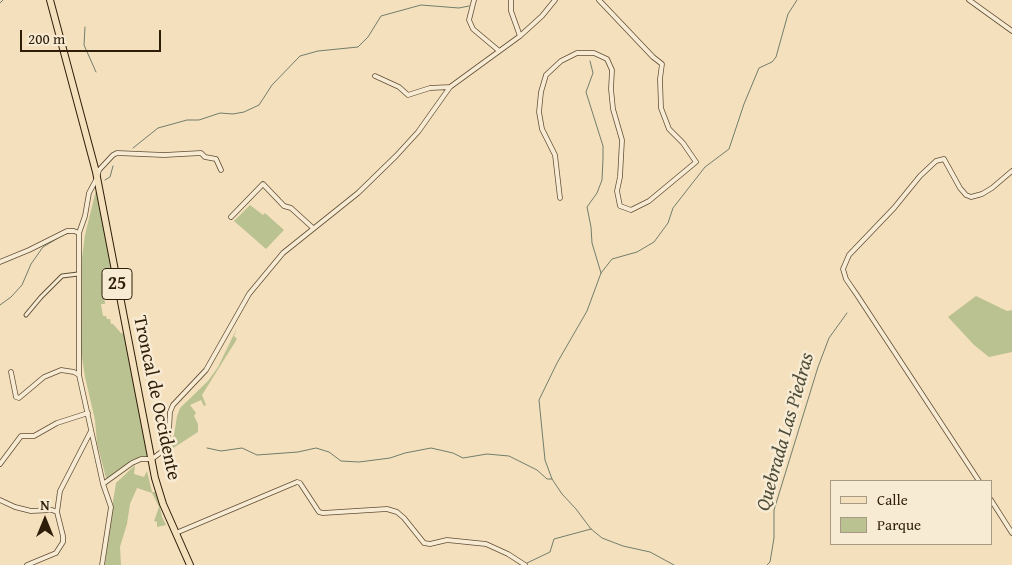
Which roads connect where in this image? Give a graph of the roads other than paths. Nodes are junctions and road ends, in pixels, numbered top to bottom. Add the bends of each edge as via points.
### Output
1 (50, 0) edge
2 (474, 0) edge
3 (511, 0) edge
4 (555, 0) edge
5 (599, 0) edge
6 (969, 0) edge
7 (1012, 31) edge
8 (520, 36) junction
9 (498, 50) junction
10 (375, 76) dead end
11 (450, 87) junction
12 (221, 170) dead end
13 (1012, 171) edge
14 (97, 178) junction
15 (560, 198) dead end
16 (230, 217) dead end
17 (313, 228) junction
18 (79, 233) junction
19 (0, 262) edge
20 (78, 274) junction
21 (26, 315) dead end
22 (11, 372) dead end
23 (79, 375) junction
24 (88, 413) junction
25 (91, 431) junction
26 (152, 459) junction
27 (0, 464) edge
28 (977, 480) edge
29 (103, 484) junction
30 (0, 500) edge
31 (992, 502) edge
32 (57, 512) junction
33 (1012, 533) edge
34 (176, 534) junction
35 (27, 565) edge
36 (102, 565) edge
37 (190, 565) edge
38 (525, 565) edge

1 - 14 main road, Troncal de Occidente / 25
2 - 9 street via 469,20 472,29
3 - 8 street
4 - 8 street
5 - 15 street via 662,64 661,108 669,129 696,162 649,202 631,210 620,206 617,191 622,140 613,109 612,70 607,59 594,53 578,53 561,61 546,75 541,92 539,112 542,129 555,155
6 - 7 street
8 - 9 street
9 - 11 street
10 - 11 street via 408,95 430,88
11 - 17 street via 418,132 396,156 358,193
12 - 14 street via 216,159 201,153 117,153 99,170
13 - 28 street via 992,188 970,197 960,188 944,159 936,161 849,255 843,269
14 - 18 street via 88,193 86,216
14 - 26 main road, Troncal de Occidente / 25
16 - 17 street via 263,184 284,206 291,208
17 - 26 street via 283,253 254,286 213,361 173,405 164,450
18 - 19 street via 67,231
18 - 20 street
20 - 21 street via 62,276
20 - 23 street
22 - 23 street via 19,398 44,377 61,370
23 - 24 street
24 - 25 street
24 - 27 street via 57,423 41,434 23,435
25 - 29 street
25 - 32 street via 60,490
26 - 29 street via 132,463
26 - 34 main road, Troncal de Occidente / 25 via 160,495
29 - 36 street via 111,506
30 - 32 street via 31,511
31 - 33 street
32 - 35 street via 63,536 56,553
34 - 37 main road, Troncal de Occidente / 25
34 - 38 street via 297,482 319,512 387,509 404,518 424,543 446,540 486,544

